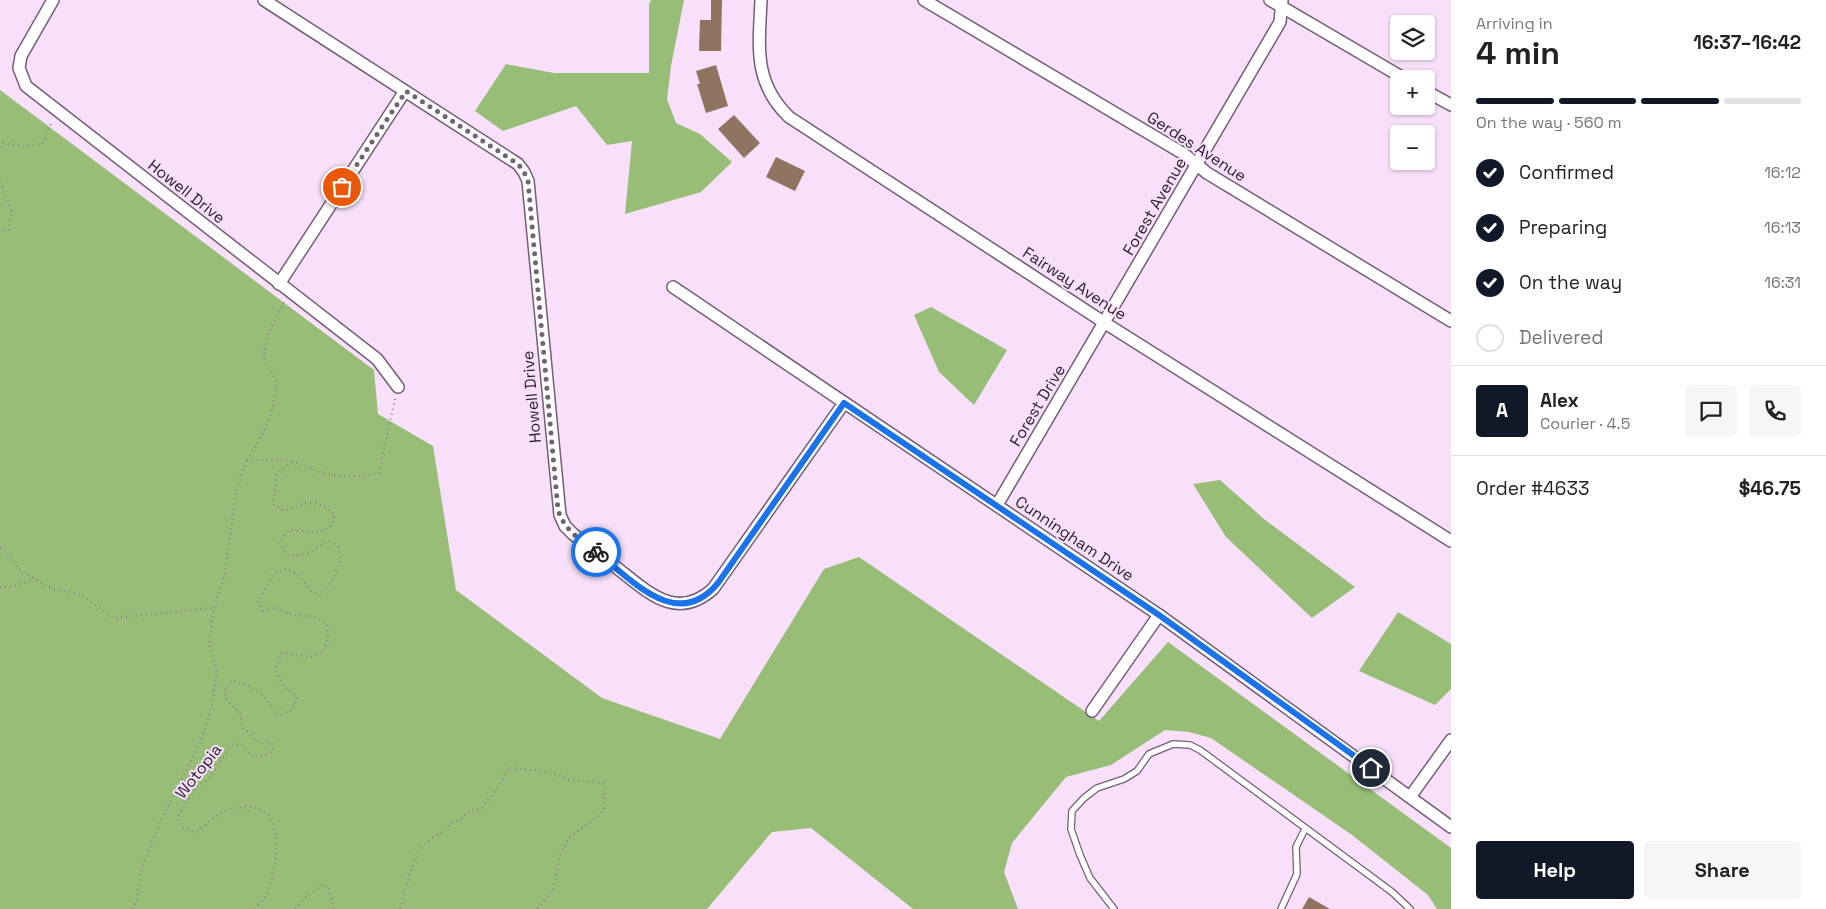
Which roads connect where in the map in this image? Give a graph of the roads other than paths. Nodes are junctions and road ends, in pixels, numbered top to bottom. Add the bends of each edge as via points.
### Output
1 (53, 0) edge
2 (761, 0) edge
3 (924, 0) edge
4 (1270, 0) edge
5 (268, 1) edge
6 (1282, 3) edge
7 (1391, 70) edge
8 (406, 91) junction
9 (1435, 96) edge
10 (1451, 105) edge
11 (1196, 164) junction
12 (279, 284) junction
13 (673, 287) dead end
14 (1451, 321) edge
15 (1105, 322) junction
16 (398, 387) road end
17 (844, 403) junction
18 (997, 505) junction
19 (1451, 541) edge
20 (1159, 615) junction
21 (1092, 711) dead end
22 (1451, 740) edge
23 (1410, 797) junction
24 (1451, 827) edge
25 (1306, 829) junction
26 (1114, 909) edge
27 (1281, 909) edge
28 (1410, 909) edge

1 - 12 street, Howell Drive via 21,56 19,68 26,86
2 - 15 street, Fairway Avenue via 760,68 768,89 789,117
3 - 11 street, Gerdes Avenue
4 - 6 street
5 - 8 street, Howell Drive
6 - 7 street
6 - 11 street, Forest Avenue via 1280,22
8 - 12 street
8 - 17 street, Howell Drive via 518,164 527,176 558,510 569,530 651,595 667,602 685,603 713,589
9 - 10 street
11 - 14 street, Gerdes Avenue
11 - 15 street, Forest Avenue
12 - 16 street, Howell Drive via 377,359
13 - 17 street, Cunningham Drive
15 - 18 street, Forest Drive
15 - 19 street, Fairway Avenue
17 - 18 street, Cunningham Drive
18 - 20 street, Cunningham Drive
20 - 21 street
20 - 23 street, Cunningham Drive
22 - 23 street
23 - 24 street, Cunningham Drive
25 - 26 lane via 1200,750 1190,745 1173,744 1149,754 1137,771 1124,779 1097,788 1072,811 1071,829 1080,855 1090,878
25 - 27 lane via 1296,847 1297,874
25 - 28 lane

